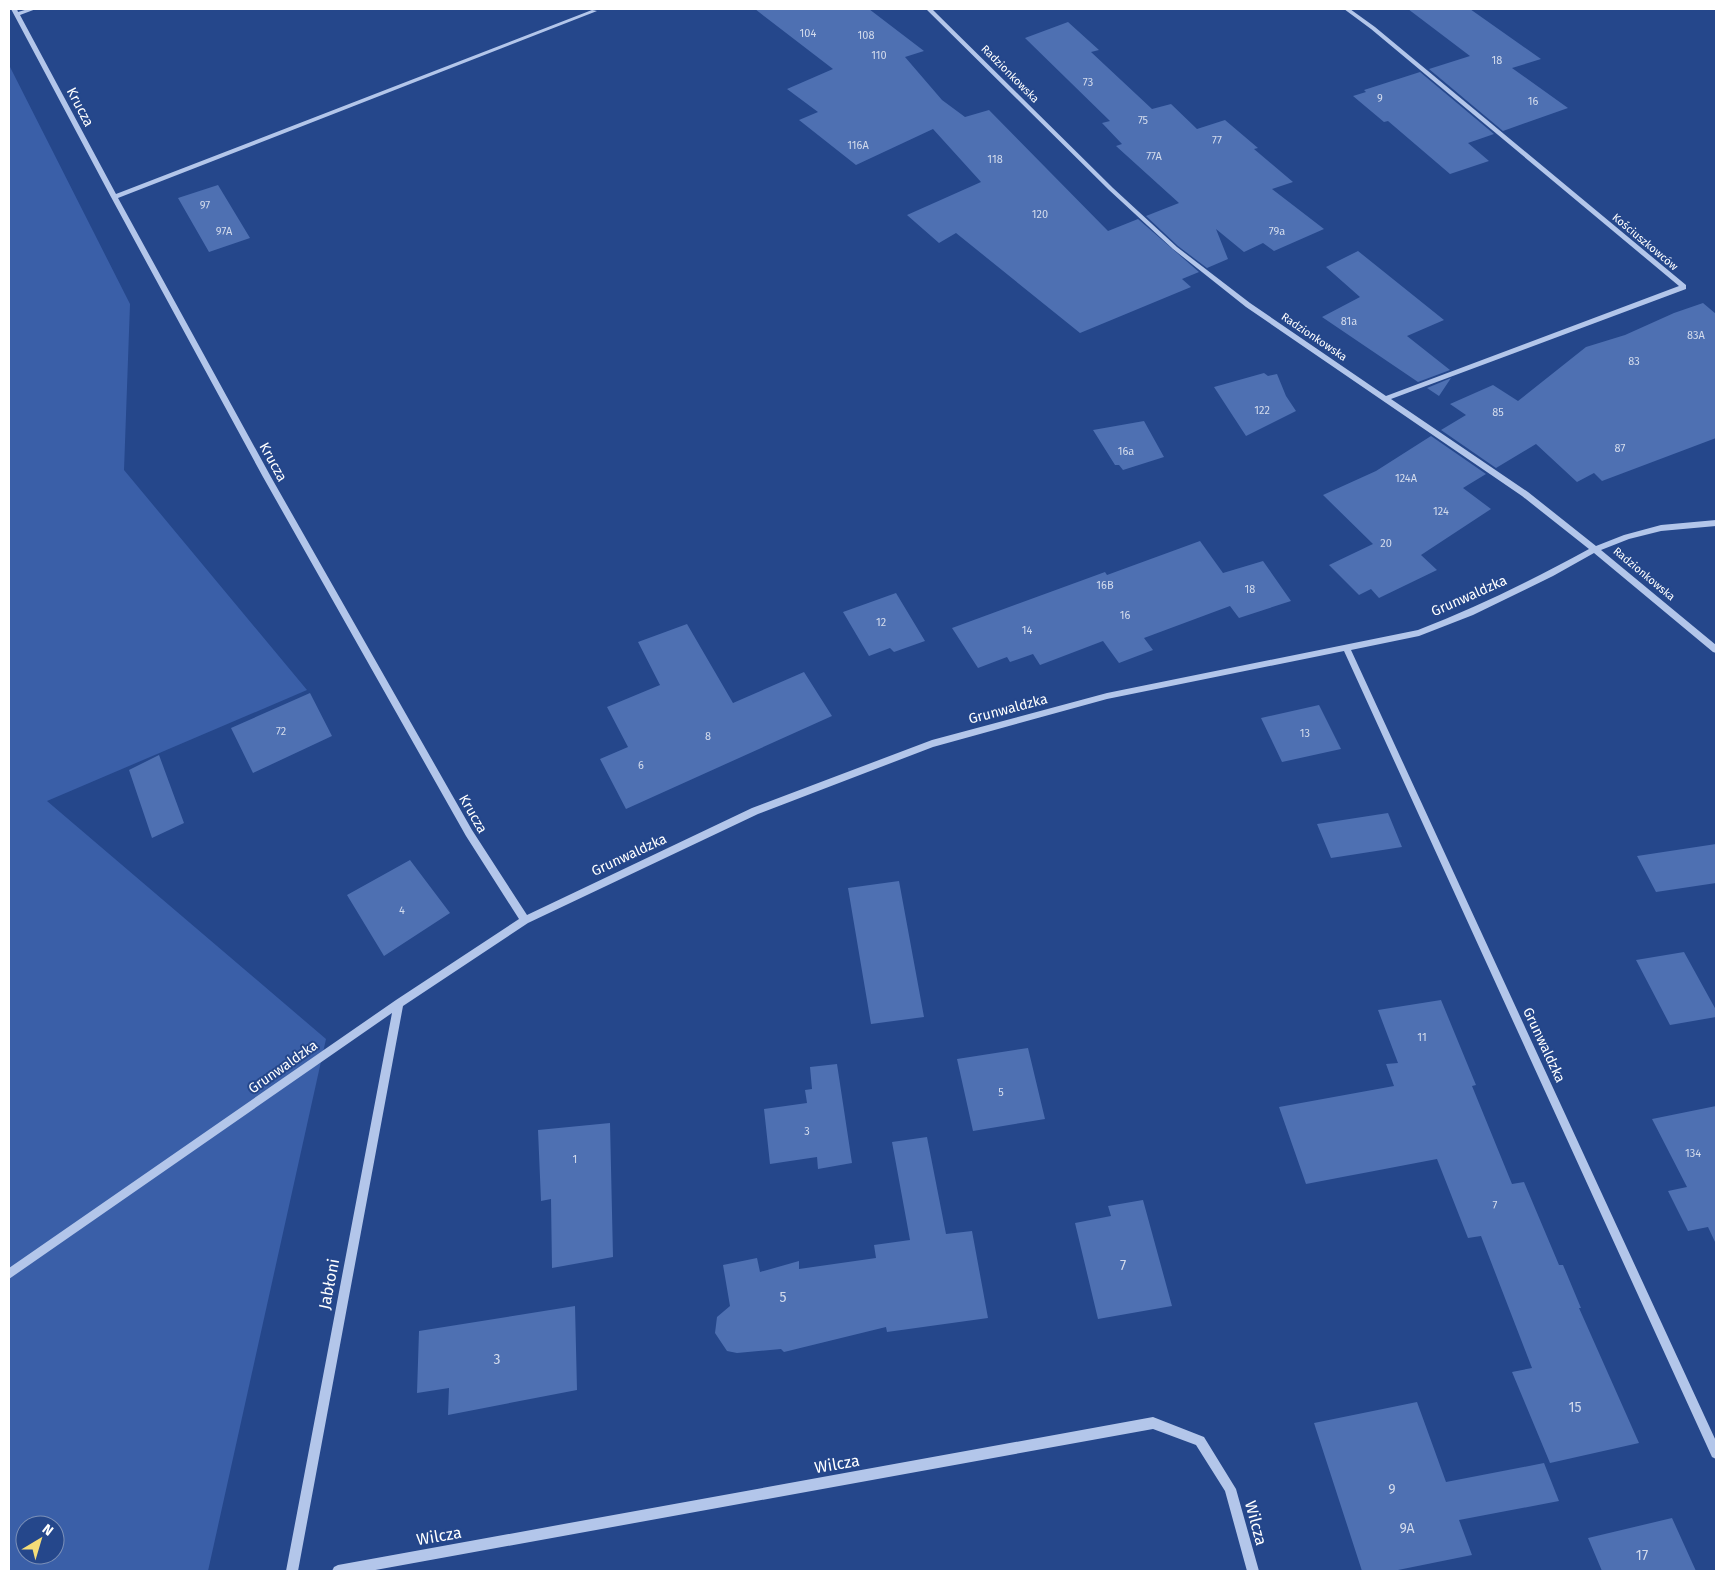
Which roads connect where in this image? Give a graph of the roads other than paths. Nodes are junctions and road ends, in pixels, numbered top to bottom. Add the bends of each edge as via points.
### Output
1 (33, 9) edge
2 (929, 9) edge
3 (1347, 9) edge
4 (594, 11) dead end
5 (16, 12) edge
6 (114, 197) junction
7 (1384, 398) junction
8 (1716, 523) edge
9 (1595, 549) junction
10 (1347, 649) junction
11 (1716, 650) edge
12 (525, 920) junction
13 (399, 1003) junction
14 (9, 1274) edge
15 (1716, 1453) edge
16 (292, 1571) edge
17 (338, 1571) edge
18 (1253, 1571) edge

1 - 5 street
2 - 7 street, Radzionkowska via 1175,248 1248,305
3 - 7 street, Kościuszkowców via 1684,287
4 - 6 street
5 - 6 street, Krucza
6 - 12 street, Krucza via 267,477 469,833
7 - 9 street, Radzionkowska via 1474,457
8 - 9 street, Grunwaldzka via 1661,528
9 - 10 street, Grunwaldzka via 1470,613 1419,633
9 - 11 street, Radzionkowska
10 - 12 street, Grunwaldzka via 1107,696 932,744 755,811
10 - 15 street, Grunwaldzka
12 - 13 street, Grunwaldzka
13 - 14 street, Grunwaldzka
13 - 16 street, Jabłoni
17 - 18 street, Wilcza via 1153,1423 1200,1441 1230,1489

